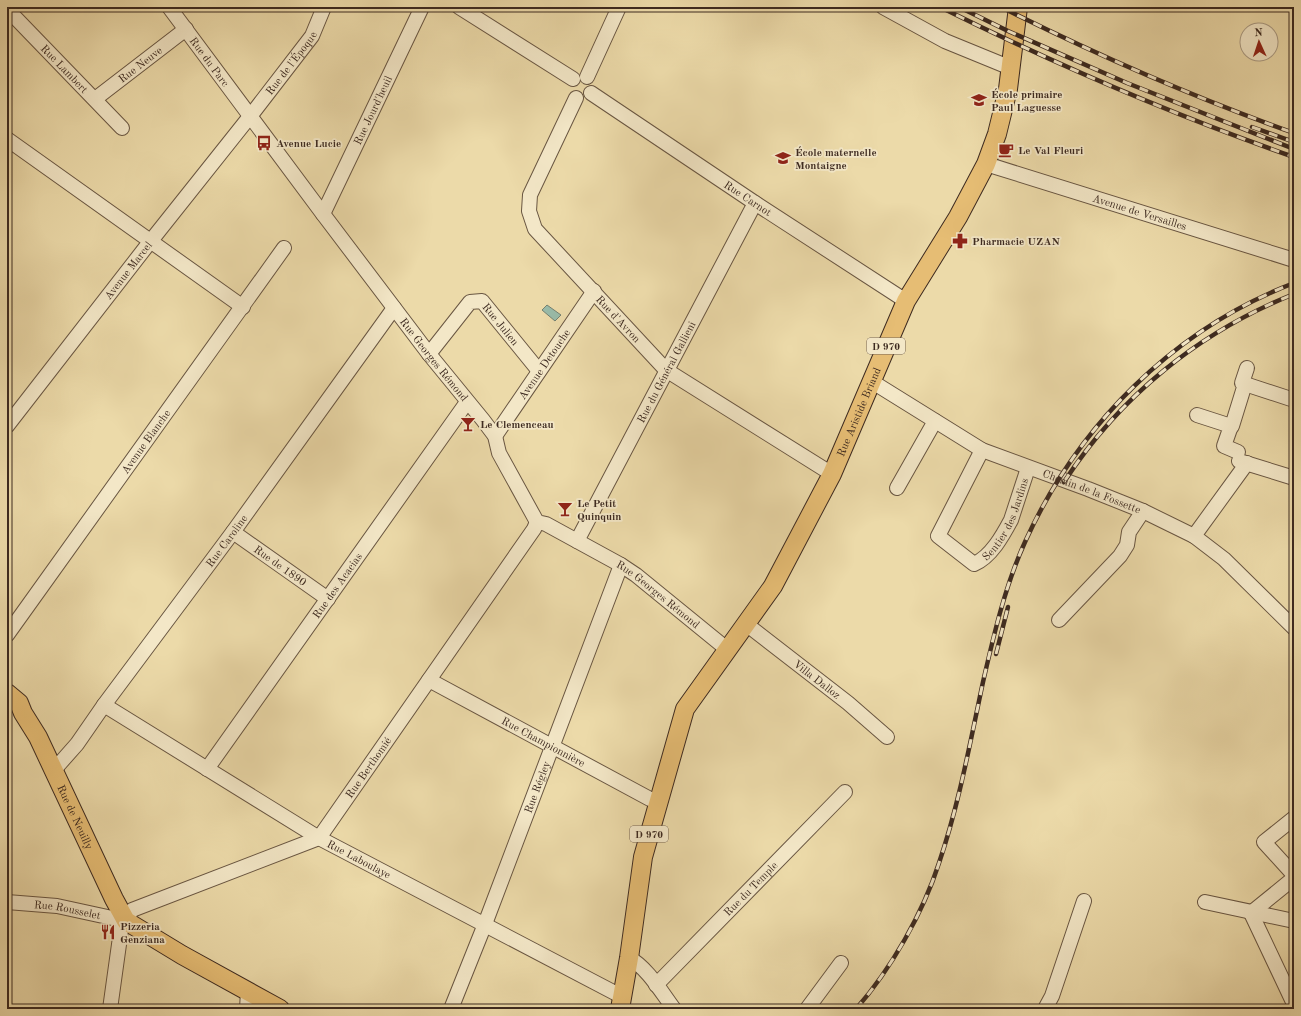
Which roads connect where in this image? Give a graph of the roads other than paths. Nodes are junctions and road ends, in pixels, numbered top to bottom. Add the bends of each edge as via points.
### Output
1 (169, 7) edge
2 (324, 7) edge
3 (422, 7) edge
4 (459, 7) edge
5 (619, 7) edge
6 (883, 7) edge
7 (1018, 7) edge
8 (7, 9) edge
9 (186, 29) junction
10 (1011, 68) junction
11 (587, 77) junction
12 (573, 79) junction
13 (591, 93) junction
14 (576, 98) junction
15 (95, 99) junction
16 (250, 115) junction
17 (122, 128) dead end
18 (7, 140) edge
19 (986, 164) junction
20 (755, 203) junction
21 (322, 214) junction
22 (151, 241) junction
23 (284, 248) dead end
24 (1294, 260) edge
25 (594, 291) junction
26 (906, 301) junction
27 (243, 307) junction
28 (394, 308) junction
29 (429, 354) junction
30 (1247, 368) dead end
31 (666, 370) junction
32 (539, 371) junction
33 (871, 381) junction
34 (1245, 384) junction
35 (1294, 400) edge
36 (468, 402) junction
37 (1197, 415) dead end
38 (935, 421) junction
39 (7, 426) edge
40 (1231, 426) junction
41 (495, 436) junction
42 (982, 450) junction
43 (1240, 458) junction
44 (1028, 468) junction
45 (832, 474) junction
46 (1294, 478) edge
47 (897, 488) dead end
48 (1143, 511) junction
49 (537, 522) junction
50 (233, 532) junction
51 (1194, 536) junction
52 (577, 541) junction
53 (621, 565) junction
54 (328, 598) junction
55 (1059, 620) dead end
56 (746, 624) junction
57 (1294, 628) edge
58 (7, 635) edge
59 (728, 650) junction
60 (429, 680) junction
61 (7, 693) edge
62 (7, 703) edge
63 (104, 705) junction
64 (24, 713) junction
65 (887, 737) dead end
66 (552, 746) junction
67 (207, 769) junction
68 (54, 770) junction
69 (845, 792) dead end
70 (658, 802) junction
71 (1294, 818) edge
72 (319, 838) junction
73 (1294, 875) edge
74 (1294, 878) edge
75 (1084, 901) dead end
76 (7, 902) edge
77 (1206, 902) dead end
78 (1251, 913) junction
79 (126, 921) junction
80 (1294, 921) edge
81 (485, 924) junction
82 (629, 958) junction
83 (841, 963) dead end
84 (656, 984) junction
85 (248, 991) junction
86 (621, 1004) edge
87 (1294, 1005) edge
88 (110, 1009) edge
89 (247, 1009) edge
90 (280, 1009) edge
91 (451, 1009) edge
92 (674, 1009) edge
93 (807, 1009) edge
94 (1045, 1009) edge
95 (1285, 1009) edge

1 - 9 street, Rue du Parc
2 - 16 street, Rue de l'Époque via 312,36
3 - 21 street, Rue Jourd'heuil
4 - 12 street
5 - 11 street
6 - 10 street via 945,41
7 - 10 main road, Rue Aristide Briand / D 970
8 - 15 street, Rue Lambert
9 - 15 street, Rue Neuve
9 - 16 street, Rue du Parc
10 - 19 main road, Rue Aristide Briand / D 970 via 1001,119
11 - 12 street
11 - 13 street via 592,83
12 - 14 street via 570,89
13 - 14 street via 583,98
13 - 20 street, Rue Carnot
14 - 25 street, Rue d'Avron via 530,195 528,211 535,229
15 - 17 street, Rue Lambert
16 - 21 street, Rue Georges Rémond
16 - 22 street, Avenue Marcel
18 - 22 street
19 - 24 street, Avenue de Versailles
19 - 26 main road, Rue Aristide Briand / D 970 via 958,217
20 - 26 street, Rue Carnot
20 - 31 street, Rue du Général Gallieni
21 - 28 street, Rue Georges Rémond
22 - 27 street
22 - 39 street, Avenue Marcel
23 - 27 street, Avenue Blanche
25 - 31 street, Rue d'Avron
25 - 32 street, Avenue Detouche
26 - 33 main road, Rue Aristide Briand / D 970
27 - 58 street, Avenue Blanche
28 - 29 street, Rue Georges Rémond
28 - 50 street, Rue Caroline
29 - 32 street, Rue Julien via 470,302 482,301
29 - 36 street, Rue Georges Rémond
30 - 34 street via 1242,383
31 - 45 street, Rue d'Avron
31 - 52 street, Rue du Général Gallieni
32 - 41 street, Avenue Detouche
33 - 38 street, Chemin de la Fossette
33 - 45 main road, Rue Aristide Briand / D 970
34 - 35 street
34 - 40 street
36 - 41 street, Rue Georges Rémond
36 - 54 street, Rue des Acacias
37 - 40 street
38 - 42 street, Chemin de la Fossette
38 - 47 street
40 - 43 street via 1224,446
41 - 49 street, Rue Georges Rémond via 500,454
42 - 44 street, Chemin de la Fossette
42 - 44 street, Sentier des Jardins via 938,536 974,564 982,561 1011,520
43 - 46 street
43 - 51 street
44 - 48 street, Chemin de la Fossette
45 - 56 main road, Rue Aristide Briand / D 970 via 773,586
48 - 51 street, Chemin de la Fossette
48 - 55 street via 1129,532 1127,545 1120,556
49 - 52 street, Rue Georges Rémond via 546,524
49 - 60 street, Rue Berthomié
50 - 54 street, Rue de 1890
50 - 63 street, Rue Caroline
51 - 57 street, Chemin de la Fossette via 1224,559
52 - 53 street, Rue Georges Rémond
53 - 59 street, Rue Georges Rémond
53 - 66 street, Rue Régley
54 - 67 street, Rue des Acacias
56 - 59 main road, Rue Aristide Briand / D 970
56 - 65 street, Villa Dalloz via 848,703
59 - 70 main road, Rue Aristide Briand / D 970 via 685,709
60 - 66 street, Rue Championnière
60 - 72 street, Rue Berthomié
61 - 64 main road, Rue de Neuilly via 19,703
62 - 64 main road, Rue de Neuilly
63 - 67 street, Rue Laboulaye
63 - 68 street, Rue Caroline via 77,744
64 - 68 main road, Rue de Neuilly
66 - 70 street, Rue Championnière
66 - 81 street, Rue Régley
67 - 72 street, Rue Laboulaye
68 - 79 main road, Rue de Neuilly
69 - 84 street, Rue du Temple
70 - 82 main road, D 970 via 643,857
71 - 73 street via 1264,842
72 - 79 street via 132,910
72 - 81 street, Rue Laboulaye
74 - 78 street
75 - 94 street via 1052,996
76 - 79 street, Rue Rousselet via 57,906
77 - 78 street
78 - 80 street
78 - 87 street
79 - 85 main road via 182,956
79 - 88 street via 121,930
81 - 86 street, Rue Laboulaye via 617,994
81 - 91 street, Rue Régley
82 - 84 street
82 - 86 main road, D 970
83 - 93 street
84 - 92 street
85 - 89 street
85 - 90 main road
87 - 95 street

